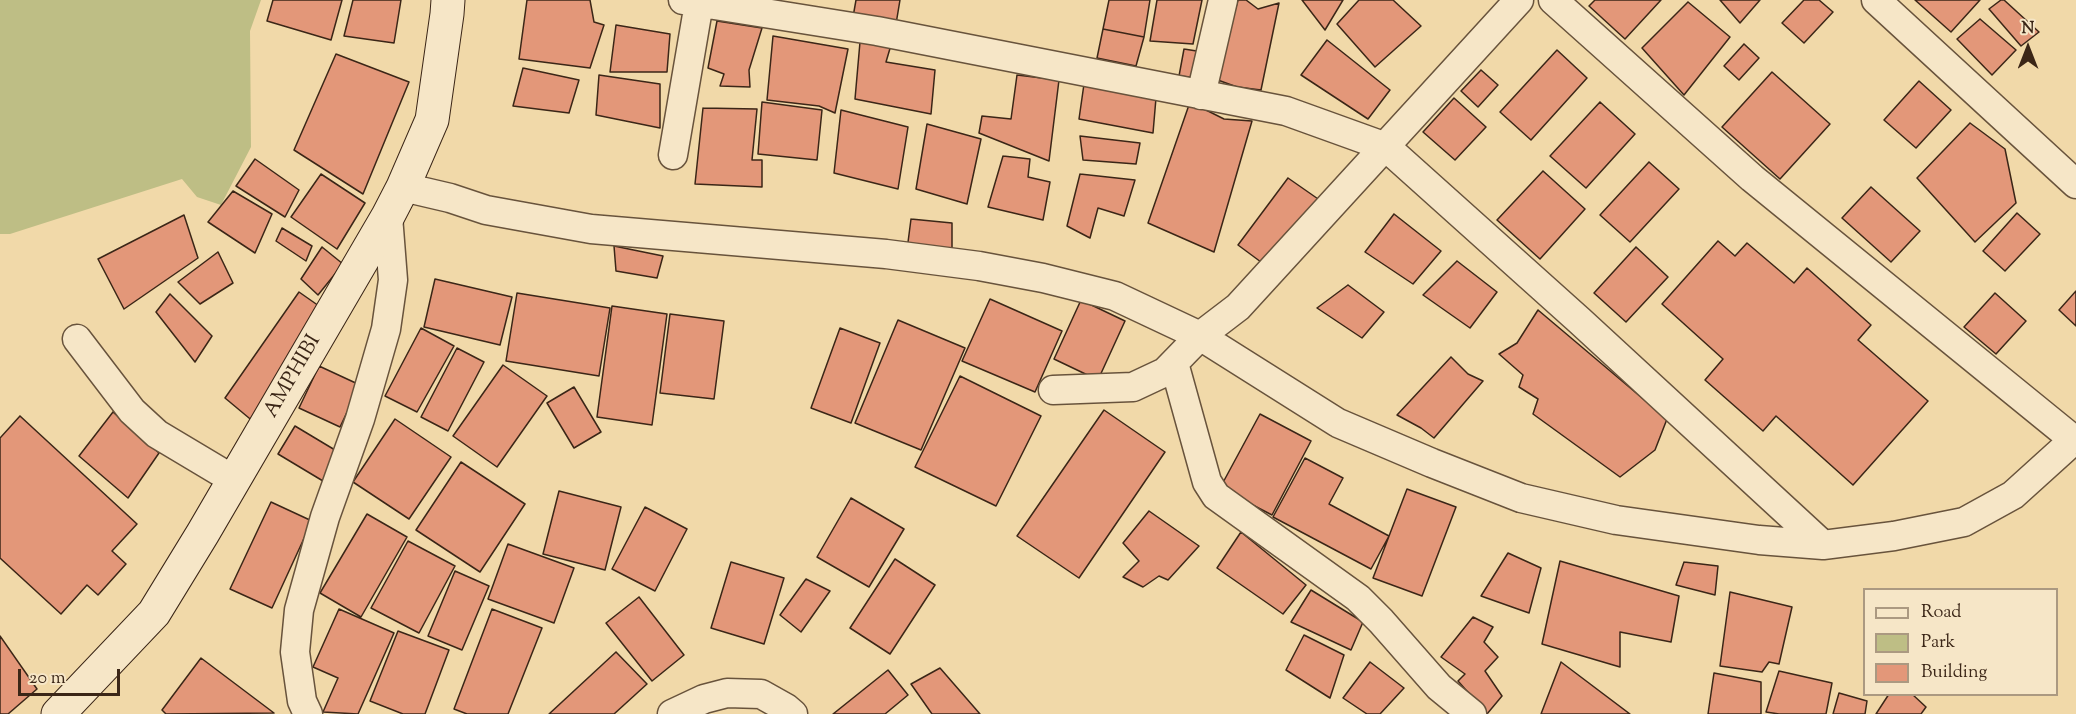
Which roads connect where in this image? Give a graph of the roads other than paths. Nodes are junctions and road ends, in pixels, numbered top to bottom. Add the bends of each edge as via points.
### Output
1 (448, 0) edge
2 (1223, 0) edge
3 (1519, 0) edge
4 (1553, 0) edge
5 (1876, 0) edge
6 (691, 1) edge
7 (1201, 95) junction
8 (1386, 147) junction
9 (673, 155) dead end
10 (2076, 184) edge
11 (396, 202) junction
12 (1200, 336) junction
13 (76, 339) dead end
14 (1174, 363) junction
15 (1053, 390) dead end
16 (2075, 439) edge
17 (234, 480) junction
18 (1823, 545) junction
19 (58, 714) edge
20 (308, 714) edge
21 (672, 714) edge
22 (793, 714) edge
23 (1472, 714) edge

1 - 11 main road, AMPHIBI via 432,120
2 - 7 street
3 - 8 street
4 - 16 street via 1752,178
5 - 10 street
6 - 7 street via 877,31
6 - 9 street
7 - 8 street via 1286,111
8 - 12 street via 1238,307
8 - 18 street
11 - 12 street via 450,198 486,210 591,229 886,254 979,266 1115,296
11 - 17 main road, AMPHIBI
11 - 20 street via 393,280 386,329 299,610 296,652 302,701
12 - 14 street
12 - 18 street via 1338,423 1521,498 1616,520
13 - 17 street via 132,411 156,434
14 - 15 street via 1165,372 1133,387
14 - 23 street via 1207,482 1216,496 1358,598 1439,687
16 - 18 street via 2013,495 1964,522 1893,537
17 - 19 main road, AMPHIBI via 154,613
21 - 22 street via 727,693 761,694

